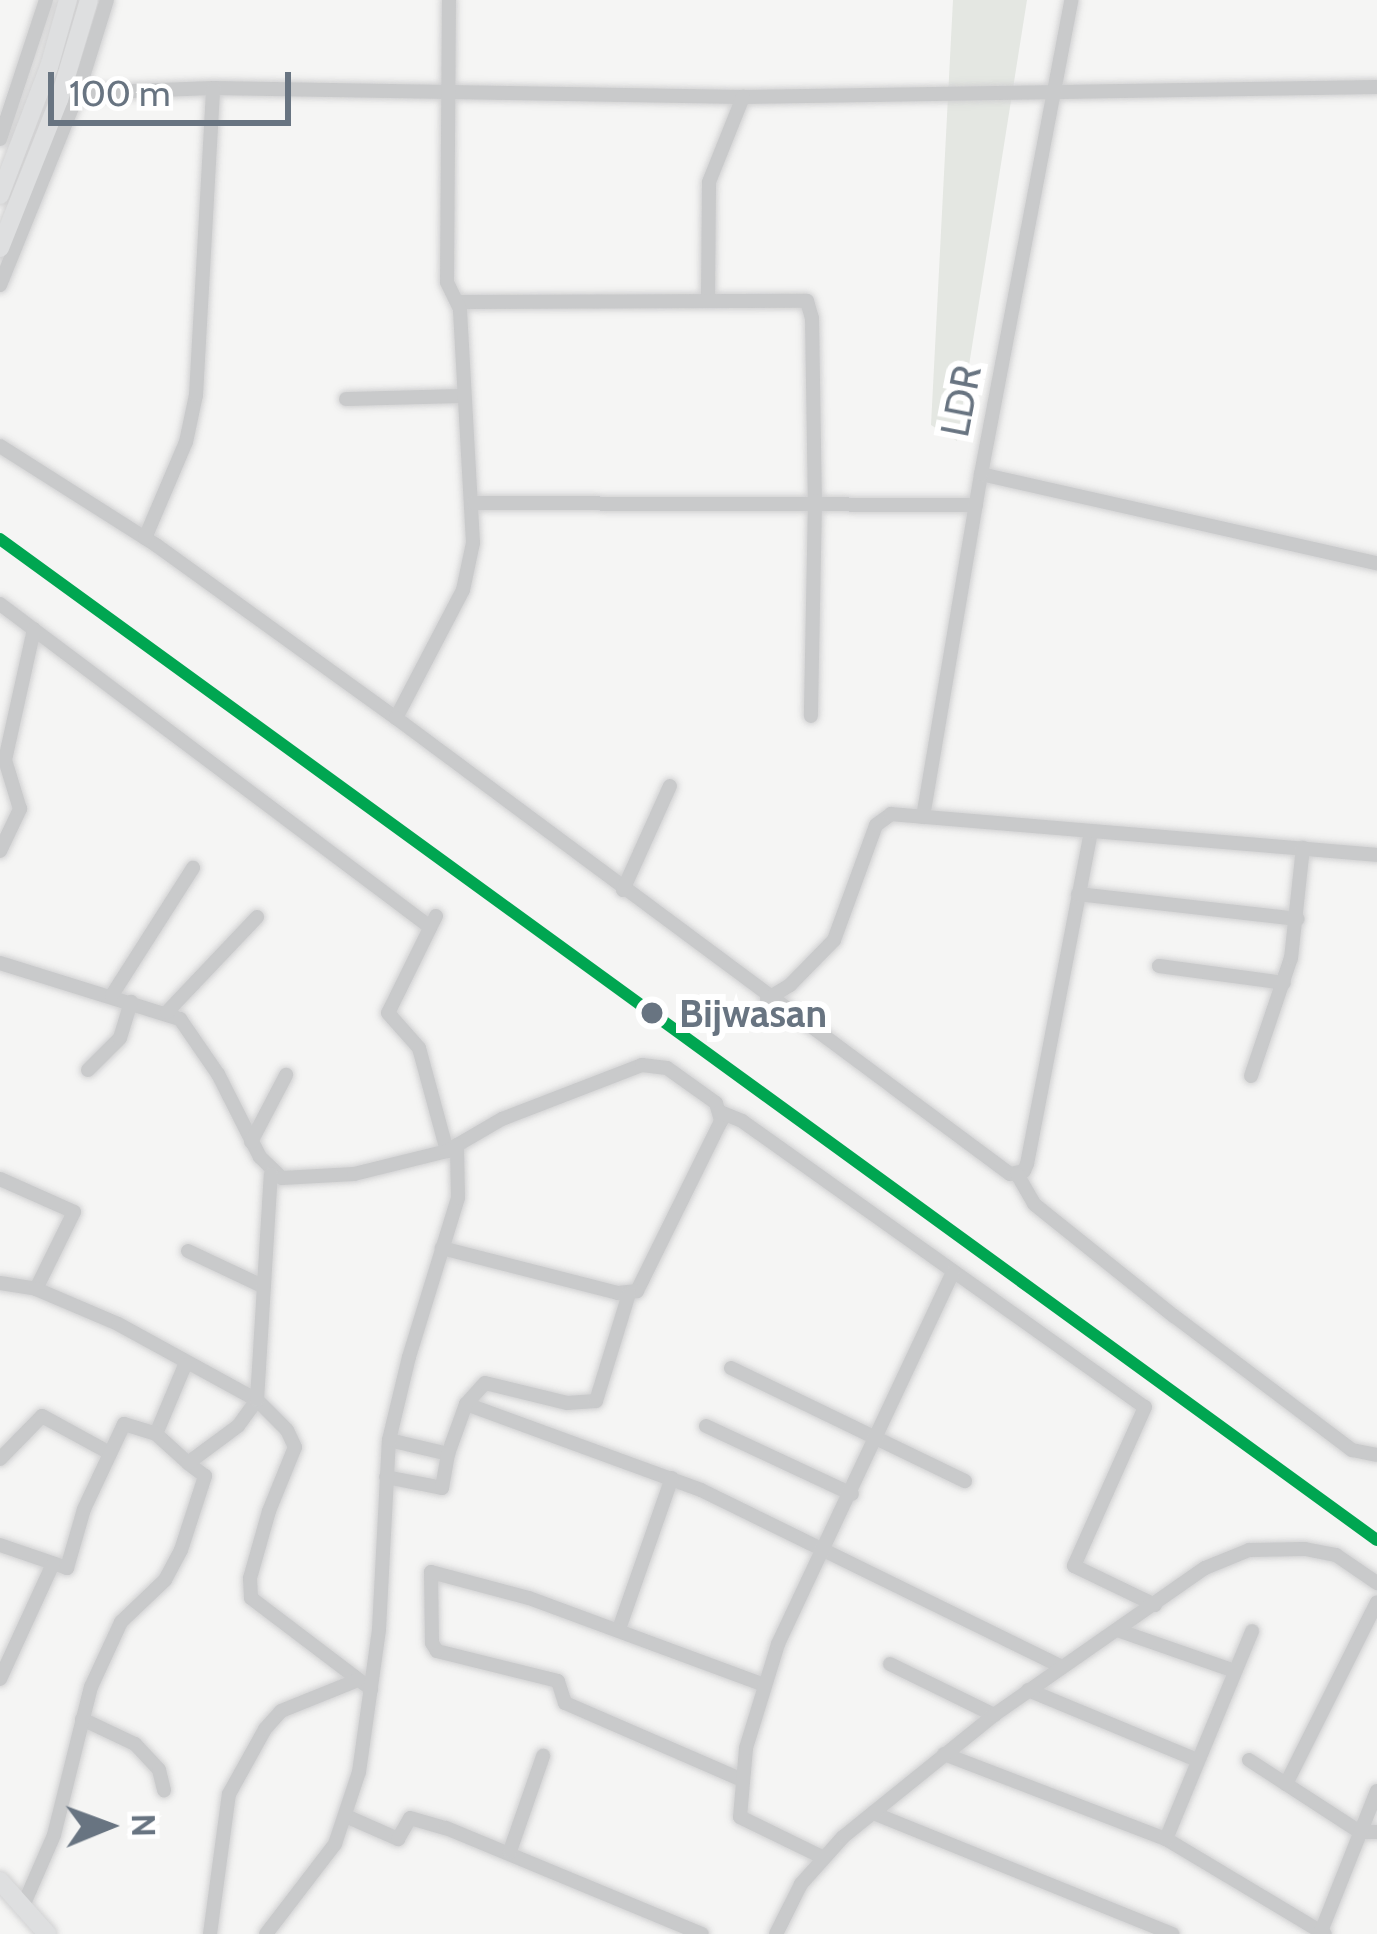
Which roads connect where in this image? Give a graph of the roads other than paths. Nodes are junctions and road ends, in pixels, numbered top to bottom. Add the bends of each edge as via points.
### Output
1 (46, 0) edge
2 (68, 0) edge
3 (89, 0) edge
4 (107, 0) edge
5 (449, 0) edge
6 (1071, 0) edge
7 (0, 86) edge
8 (17, 87) junction
9 (1377, 87) edge
10 (213, 88) junction
11 (78, 93) junction
12 (1054, 93) junction
13 (447, 94) junction
14 (743, 97) junction
15 (0, 139) edge
16 (0, 195) edge
17 (0, 248) edge
18 (0, 285) edge
19 (708, 299) junction
20 (458, 302) junction
21 (464, 396) junction
22 (346, 399) dead end
23 (0, 446) edge
24 (981, 474) junction
25 (815, 501) junction
26 (475, 503) junction
27 (976, 505) junction
28 (145, 538) junction
29 (1377, 563) edge
30 (0, 604) edge
31 (34, 629) junction
32 (811, 716) dead end
33 (396, 718) junction
34 (670, 786) dead end
35 (923, 817) junction
36 (1091, 830) junction
37 (1303, 848) junction
38 (0, 851) edge
39 (1377, 855) edge
40 (193, 868) dead end
41 (623, 890) junction
42 (1078, 894) junction
43 (257, 917) dead end
44 (1298, 919) junction
45 (0, 963) edge
46 (1159, 966) dead end
47 (1285, 983) junction
48 (112, 995) junction
49 (767, 999) junction
50 (131, 1002) junction
51 (167, 1012) junction
52 (88, 1070) dead end
53 (286, 1075) dead end
54 (1251, 1076) dead end
55 (720, 1112) junction
56 (250, 1142) junction
57 (452, 1148) junction
58 (271, 1174) junction
59 (1017, 1174) junction
60 (0, 1179) edge
61 (442, 1248) junction
62 (188, 1251) dead end
63 (953, 1272) junction
64 (0, 1283) edge
65 (260, 1285) junction
66 (36, 1289) junction
67 (629, 1294) junction
68 (185, 1365) junction
69 (731, 1367) dead end
70 (257, 1400) junction
71 (466, 1404) junction
72 (706, 1426) dead end
73 (156, 1434) junction
74 (878, 1439) junction
75 (389, 1440) junction
76 (110, 1453) junction
77 (448, 1454) junction
78 (2, 1455) edge
79 (1377, 1455) edge
80 (188, 1463) junction
81 (386, 1477) junction
82 (672, 1478) junction
83 (965, 1480) dead end
84 (852, 1494) junction
85 (0, 1545) edge
86 (824, 1546) junction
87 (53, 1564) junction
88 (1377, 1582) edge
89 (1377, 1602) edge
90 (1155, 1605) junction
91 (619, 1629) junction
92 (1117, 1630) junction
93 (1252, 1631) dead end
94 (890, 1664) dead end
95 (1061, 1666) junction
96 (1235, 1671) junction
97 (0, 1679) edge
98 (364, 1684) junction
99 (763, 1684) junction
100 (1028, 1690) junction
101 (994, 1715) junction
102 (82, 1719) junction
103 (944, 1754) junction
104 (543, 1756) dead end
105 (1197, 1760) junction
106 (1249, 1760) dead end
107 (740, 1779) junction
108 (1286, 1784) junction
109 (164, 1790) dead end
110 (1377, 1791) edge
111 (873, 1813) junction
112 (348, 1816) junction
113 (1360, 1832) junction
114 (1377, 1832) edge
115 (1166, 1839) junction
116 (510, 1851) junction
117 (822, 1857) junction
118 (9, 1897) edge
119 (1322, 1933) edge
120 (47, 1934) edge
121 (210, 1934) edge
122 (266, 1934) edge
123 (702, 1934) edge
124 (776, 1934) edge
125 (1173, 1934) edge

1 - 8 street
2 - 16 main road
3 - 17 main road
4 - 11 street
5 - 13 street
6 - 12 street, LDR
7 - 8 street
8 - 15 street
9 - 12 street
10 - 11 street
10 - 13 street
10 - 28 street via 196,394 186,442
11 - 18 street
12 - 14 street
12 - 24 street, LDR
13 - 14 street
13 - 20 street via 448,282
14 - 19 street via 709,182
19 - 20 street
19 - 25 street via 801,297 811,308
20 - 21 street
21 - 22 street
21 - 26 street
23 - 28 street
24 - 27 street, LDR
24 - 29 street
25 - 26 street
25 - 27 street
25 - 32 street
26 - 33 street via 463,590
27 - 35 street, LDR
28 - 33 street
30 - 31 street
31 - 38 street via 5,760 20,808
31 - 57 street via 433,921 388,1013 426,1065
33 - 41 street
34 - 41 street
35 - 36 street
35 - 49 street via 882,817 834,940
36 - 37 street
36 - 42 street
37 - 39 street
37 - 44 street
40 - 48 street
41 - 49 street
42 - 44 street
42 - 59 street via 1027,1164
43 - 51 street
44 - 47 street
45 - 48 street
46 - 47 street
47 - 54 street
48 - 50 street
49 - 59 street
50 - 51 street
50 - 52 street via 120,1038
51 - 56 street via 194,1033
53 - 56 street
55 - 57 street via 667,1068 642,1064 502,1119
55 - 63 street
55 - 67 street via 645,1284
56 - 58 street
57 - 58 street via 354,1174
57 - 61 street via 458,1198
58 - 65 street
59 - 79 street via 1034,1204 1174,1316 1352,1450
60 - 66 street via 74,1212
61 - 67 street
61 - 75 street
62 - 65 street
63 - 74 street
63 - 90 street via 1145,1407 1074,1566
64 - 66 street
65 - 70 street
66 - 68 street
67 - 71 street via 596,1402 485,1383
68 - 70 street
68 - 73 street
69 - 74 street
70 - 80 street via 238,1426
70 - 98 street via 295,1447 269,1511 251,1598
71 - 77 street
71 - 82 street
72 - 84 street
73 - 76 street via 124,1424
73 - 80 street
74 - 83 street
74 - 84 street
75 - 77 street
75 - 81 street
76 - 78 street via 42,1416
76 - 87 street via 71,1564
77 - 81 street via 442,1488
80 - 102 street via 206,1476 182,1550 165,1580 121,1622
81 - 98 street
82 - 86 street
82 - 91 street
84 - 86 street
85 - 87 street
86 - 95 street
86 - 99 street
87 - 97 street
88 - 90 street via 1321,1551 1249,1550 1205,1568
89 - 108 street
90 - 92 street
91 - 99 street
91 - 107 street via 431,1572 437,1651 558,1681 565,1702
92 - 95 street
92 - 96 street
93 - 96 street
94 - 101 street
95 - 100 street
96 - 105 street
98 - 112 street
98 - 121 street via 281,1711 265,1729 229,1794
99 - 107 street
100 - 101 street
100 - 105 street
101 - 103 street
102 - 109 street via 135,1744 159,1770
102 - 118 street via 54,1835
103 - 111 street
103 - 115 street
104 - 116 street
105 - 115 street
106 - 108 street
107 - 117 street via 740,1817
108 - 113 street
110 - 113 street
111 - 117 street
111 - 125 street
112 - 116 street via 398,1839 412,1817
112 - 122 street
113 - 114 street
113 - 119 street
115 - 119 street
116 - 123 street
117 - 124 street
118 - 120 main road

